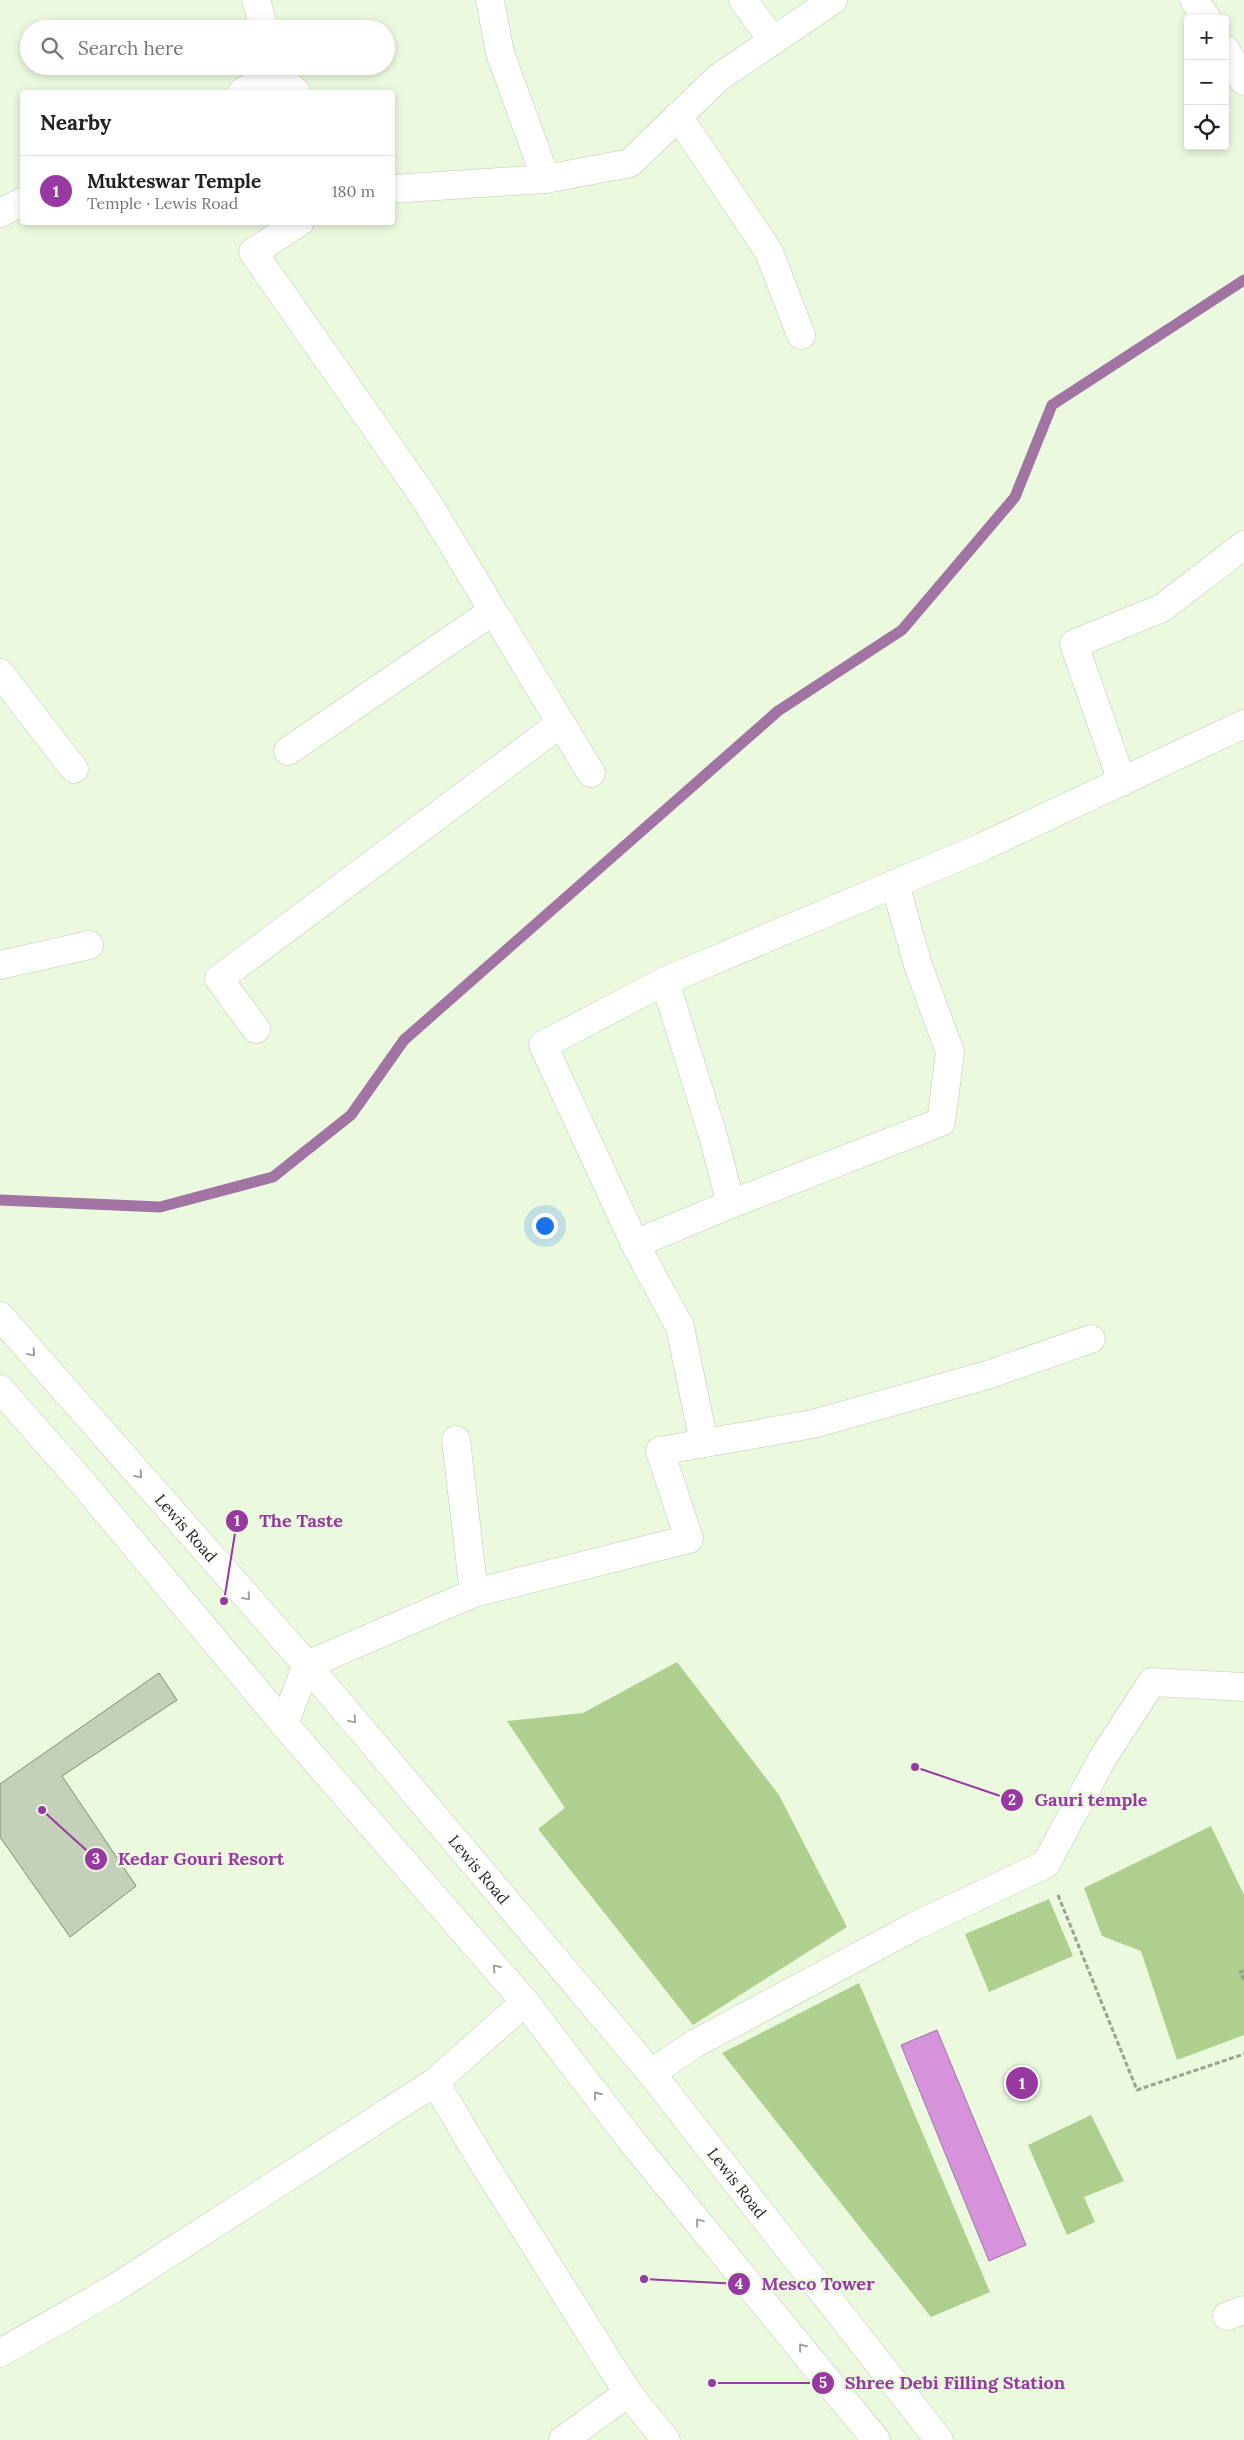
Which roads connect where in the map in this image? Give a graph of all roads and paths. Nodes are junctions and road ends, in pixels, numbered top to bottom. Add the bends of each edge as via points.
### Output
1 (256, 0) edge
2 (490, 0) edge
3 (743, 0) edge
4 (833, 0) edge
5 (1194, 0) edge
6 (1204, 15) edge
7 (262, 20) edge
8 (773, 40) junction
9 (1229, 56) edge
10 (282, 78) edge
11 (1244, 80) edge
12 (248, 90) edge
13 (678, 116) junction
14 (546, 179) junction
15 (395, 189) edge
16 (20, 203) edge
17 (0, 213) edge
18 (295, 225) edge
19 (802, 335) dead end
20 (1244, 545) edge
21 (493, 611) junction
22 (0, 673) edge
23 (561, 723) junction
24 (1244, 724) edge
25 (288, 750) dead end
26 (74, 769) dead end
27 (592, 773) dead end
28 (1122, 782) junction
29 (895, 884) junction
30 (89, 945) dead end
31 (0, 965) edge
32 (665, 981) junction
33 (256, 1029) dead end
34 (731, 1204) junction
35 (635, 1244) junction
36 (0, 1316) edge
37 (1091, 1339) dead end
38 (0, 1389) edge
39 (456, 1440) dead end
40 (704, 1443) junction
41 (474, 1593) junction
42 (307, 1665) junction
43 (1244, 1687) edge
44 (284, 1724) junction
45 (1046, 1864) junction
46 (1244, 1971) edge
47 (1244, 1980) edge
48 (524, 2002) junction
49 (1244, 2054) edge
50 (651, 2073) junction
51 (435, 2082) junction
52 (0, 2353) edge
53 (628, 2393) junction
54 (563, 2440) edge
55 (666, 2440) edge
56 (876, 2440) edge
57 (939, 2440) edge

1 - 7 street
2 - 14 street via 500,53
3 - 8 street
4 - 8 street
5 - 6 street
8 - 13 street via 718,78
9 - 11 street
10 - 12 street
13 - 14 street via 630,163
13 - 19 street via 769,252
14 - 15 street
16 - 17 street
18 - 21 street via 253,252 426,500
20 - 28 street via 1162,608 1074,644
21 - 23 street
21 - 25 street
22 - 26 street
23 - 27 street
23 - 33 street via 219,979
24 - 28 street
28 - 29 street
29 - 32 street
29 - 34 street via 918,965 950,1052 942,1122
30 - 31 street
32 - 34 street
32 - 35 street via 543,1044
34 - 35 street
35 - 40 street via 680,1327
36 -> 42 street, Lewis Road
37 - 40 street via 987,1375 813,1424
38 - 44 street via 82,1481
39 - 41 street
40 - 41 street via 660,1451 689,1540
41 - 42 street
42 - 44 street
42 -> 50 street, Lewis Road
43 - 45 street via 1152,1682 1102,1759
48 -> 44 street
45 - 49 path via 1137,2090
45 - 50 street via 915,1926 696,2043
46 - 47 path via 1240,1972
48 - 51 street
56 -> 48 street via 630,2139
50 - 57 street, Lewis Road
51 - 52 street via 115,2288
51 - 53 street
53 - 54 street
53 - 55 street

